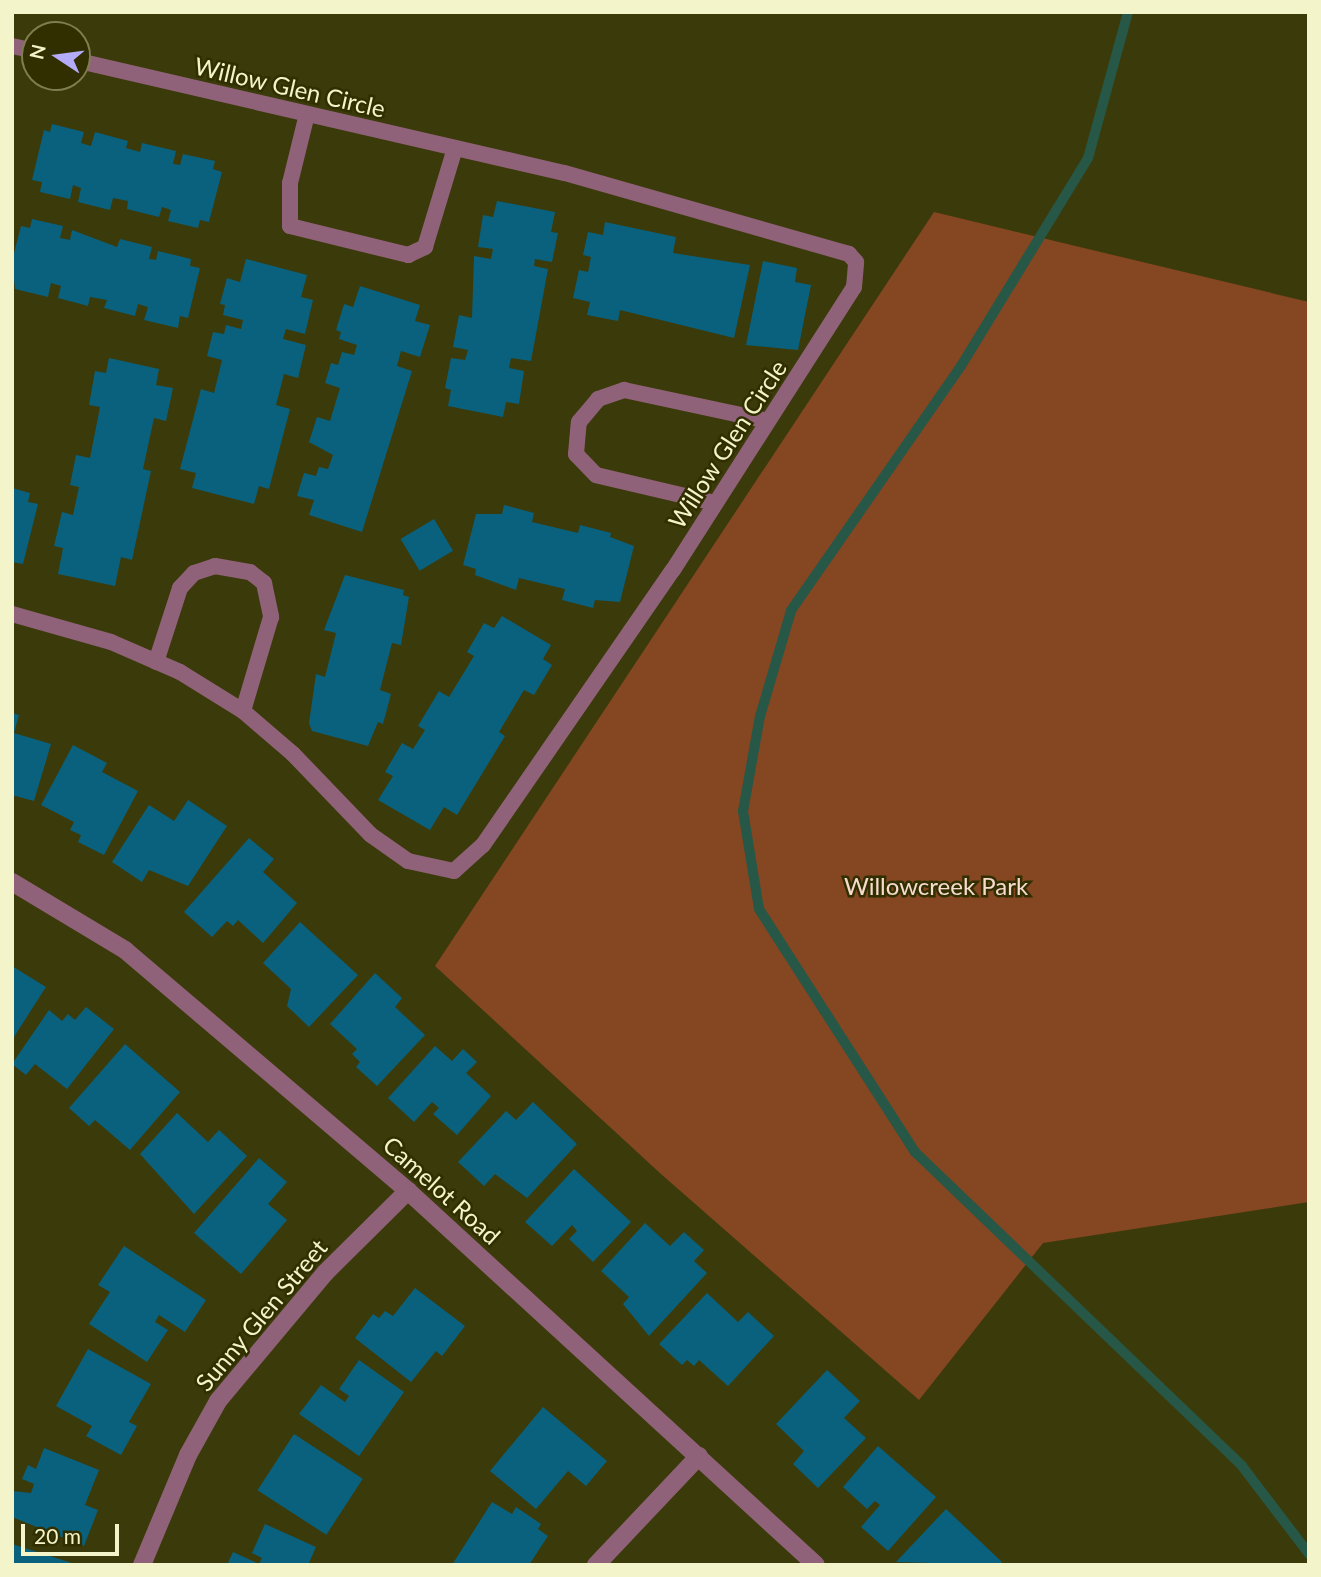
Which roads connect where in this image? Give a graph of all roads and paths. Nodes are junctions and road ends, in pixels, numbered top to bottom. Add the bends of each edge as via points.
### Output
1 (91, 64) edge
2 (307, 114) junction
3 (455, 148) junction
4 (768, 421) junction
5 (715, 503) junction
6 (12, 614) edge
7 (156, 662) junction
8 (243, 711) junction
9 (12, 882) edge
10 (408, 1191) junction
11 (699, 1456) junction
12 (142, 1565) edge
13 (596, 1565) edge
14 (816, 1565) edge

1 - 2 lane, Willow Glen Circle
2 - 3 lane, Willow Glen Circle
2 - 3 lane via 290,184 290,226 408,255 425,247
3 - 4 lane, Willow Glen Circle via 849,254 856,262 854,287
4 - 5 lane, Willow Glen Circle
4 - 5 lane via 624,390 598,399 579,422 576,454 596,475
5 - 8 lane, Willow Glen Circle via 483,845 454,871 408,862 371,835 293,754
6 - 7 lane, Willow Glen Circle via 57,623
7 - 8 lane, Willow Glen Circle
7 - 8 lane via 180,588 194,573 215,566 250,572 264,583 271,617
9 - 10 street, Camelot Road via 125,950
10 - 11 street, Camelot Road
10 - 12 street, Sunny Glen Street via 325,1273 218,1401 188,1455
11 - 13 street
11 - 14 street, Camelot Road

